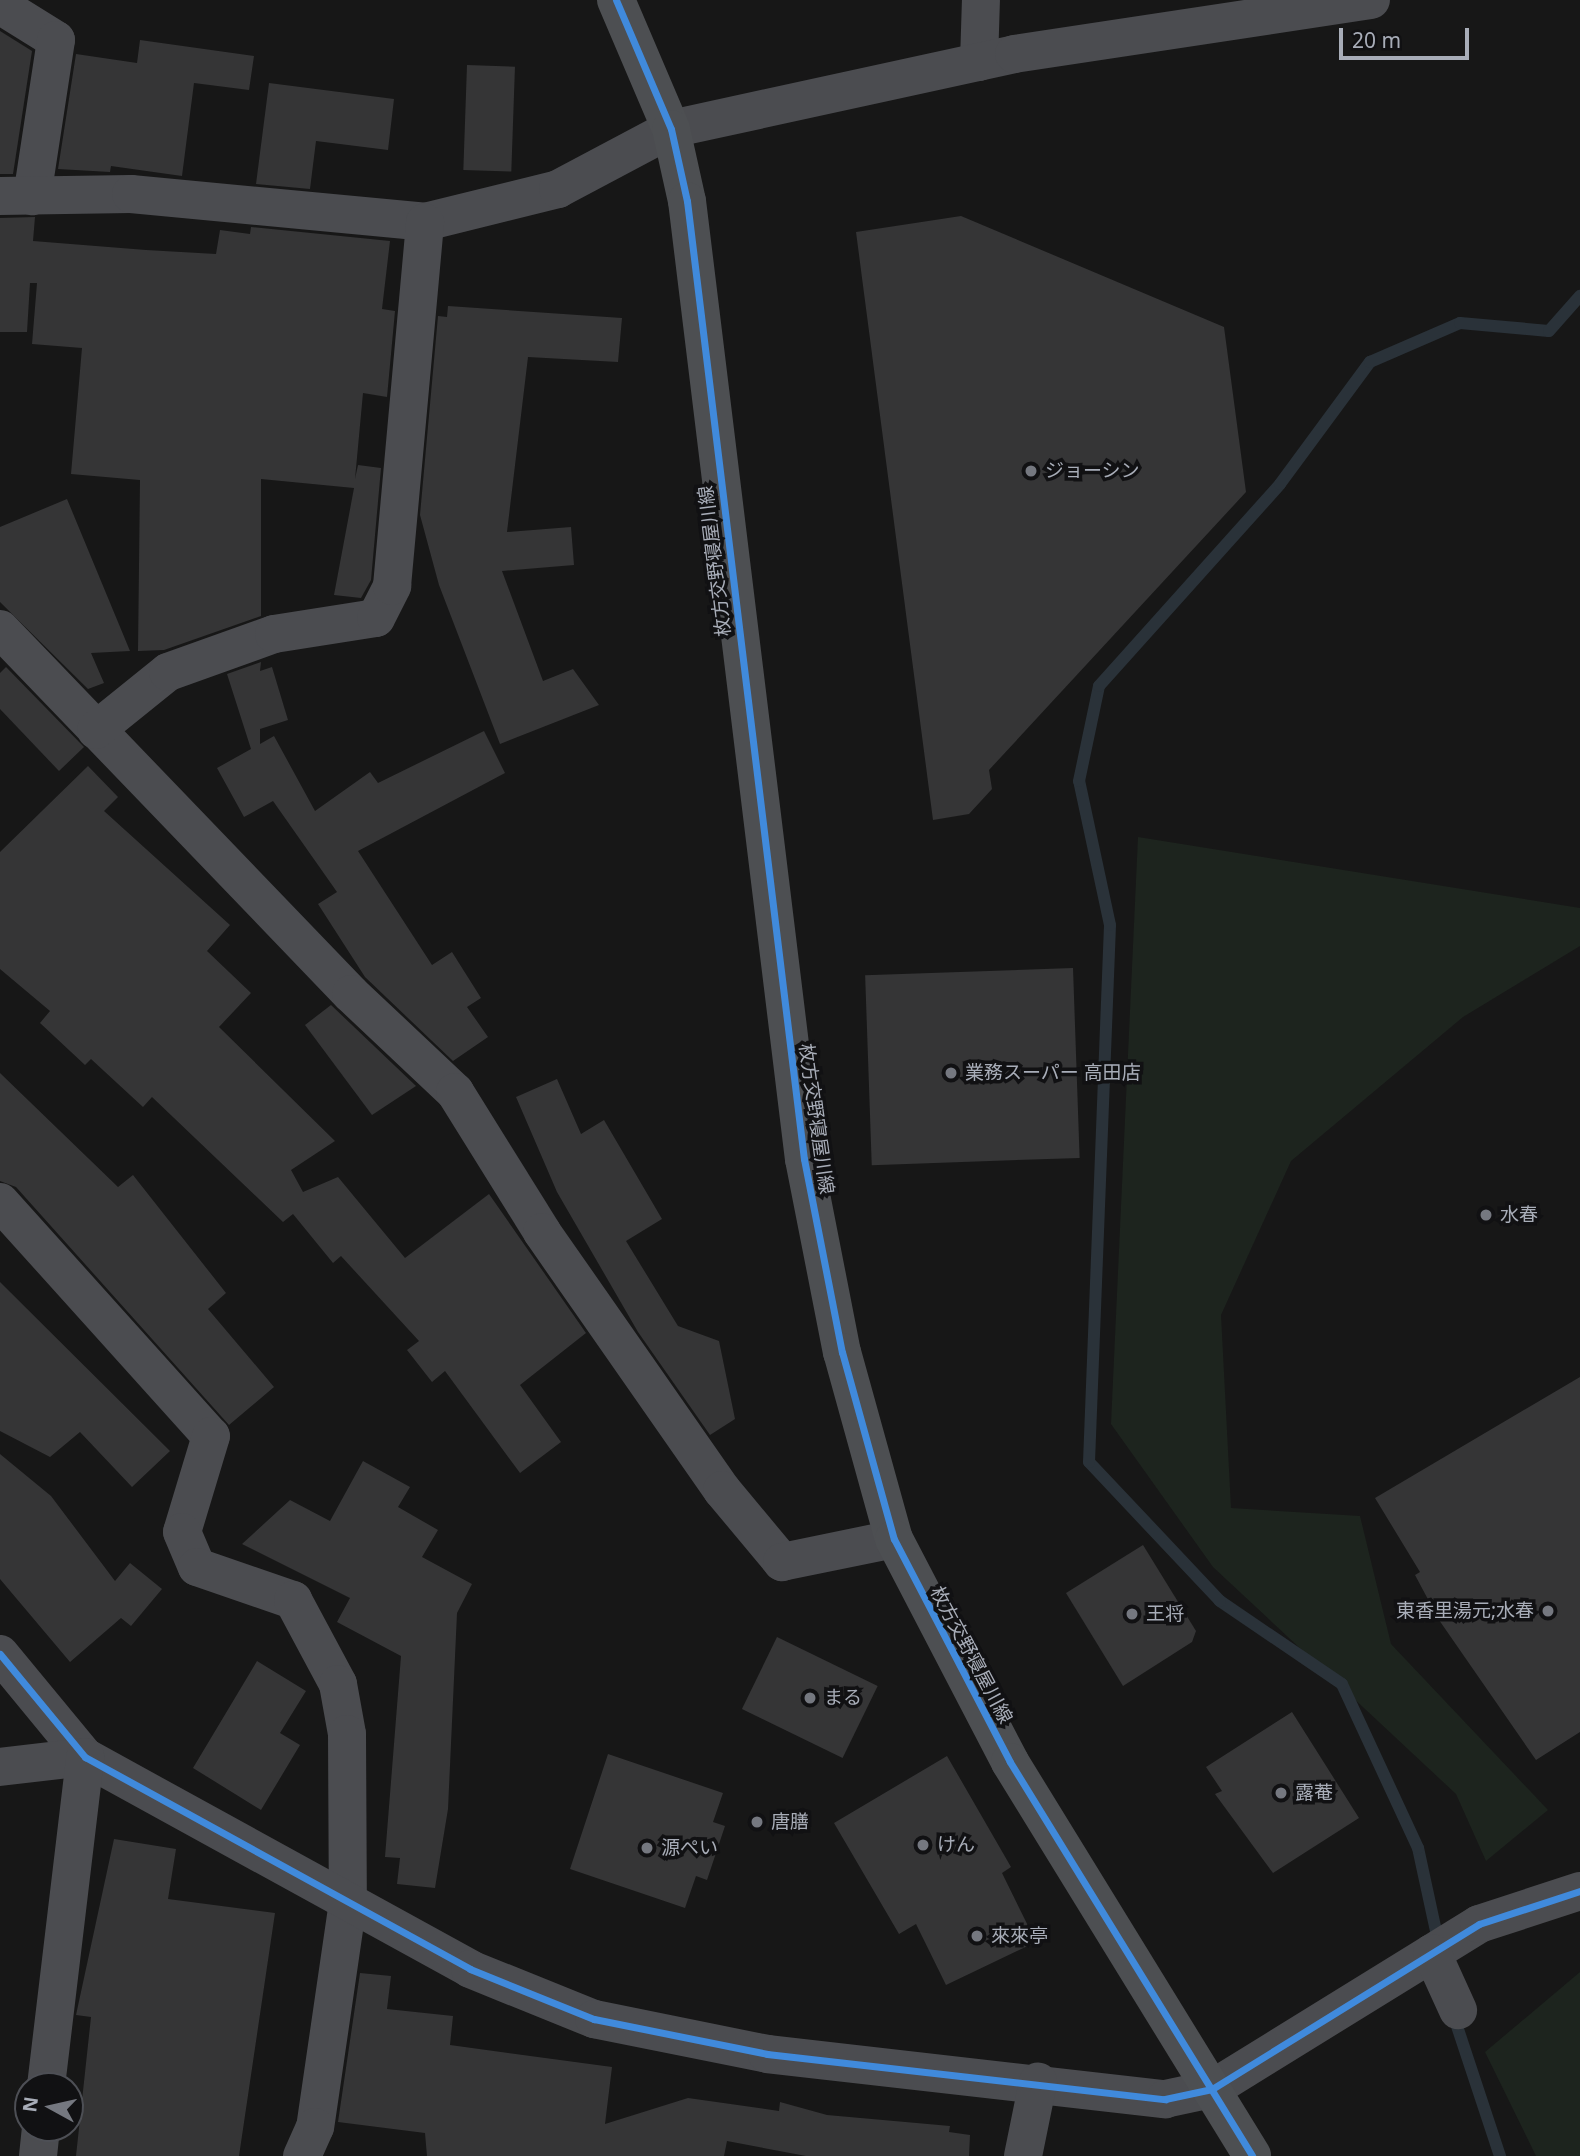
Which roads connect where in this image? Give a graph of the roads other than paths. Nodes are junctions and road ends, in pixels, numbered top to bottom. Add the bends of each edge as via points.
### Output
1 (616, 0) edge
2 (981, 0) edge
3 (1371, 0) edge
4 (0, 5) edge
5 (979, 62) junction
6 (671, 129) junction
7 (16, 196) edge
8 (425, 222) junction
9 (0, 629) edge
10 (96, 730) junction
11 (0, 1202) edge
12 (894, 1539) junction
13 (0, 1654) edge
14 (85, 1757) junction
15 (0, 1767) edge
16 (1580, 1891) edge
17 (348, 1902) junction
18 (1432, 1954) junction
19 (1458, 2010) dead end
20 (48, 2072) edge
21 (1038, 2082) junction
22 (1212, 2089) junction
23 (302, 2156) edge
24 (1023, 2156) edge
25 (1252, 2156) edge

1 - 6 main road, 枚方交野寝屋川線
2 - 5 street
3 - 5 street
4 - 7 street via 56,40
5 - 6 street
6 - 8 street via 558,189
6 - 12 main road, 枚方交野寝屋川線 via 687,201 804,1159 842,1352
7 - 8 street via 131,194
8 - 10 street via 392,586 376,618 274,634 168,672
9 - 10 street
10 - 12 street via 455,1092 542,1232 722,1490 782,1562
11 - 17 street via 211,1436 182,1532 197,1567 292,1600 338,1684 347,1734
12 - 22 main road, 枚方交野寝屋川線 via 1010,1762
13 - 14 street
14 - 15 street
14 - 17 street
14 - 20 street
16 - 18 street via 1479,1924
17 - 21 street via 470,1969 594,2019 768,2054
17 - 23 street via 315,2127
18 - 19 street
18 - 22 street
21 - 22 street via 1165,2099
21 - 24 street
22 - 25 main road, 枚方交野寝屋川線

